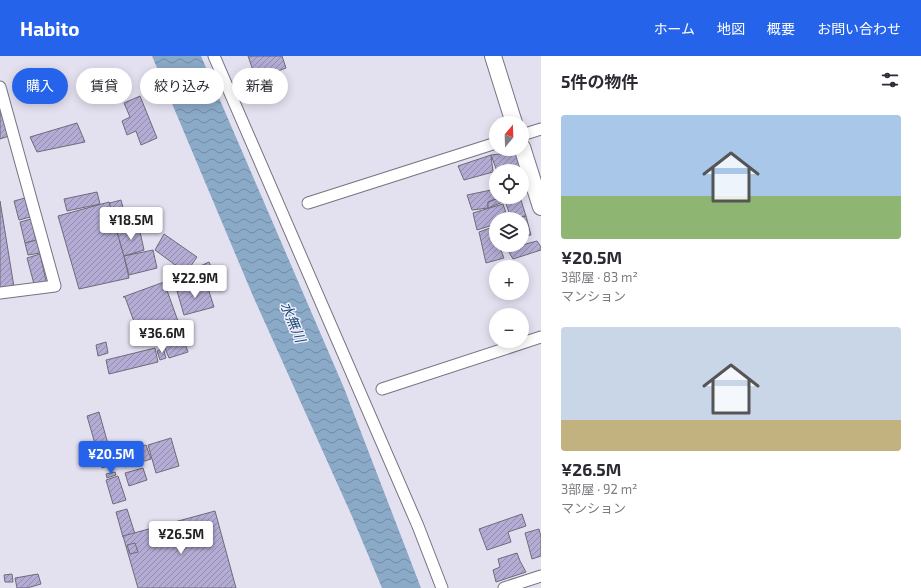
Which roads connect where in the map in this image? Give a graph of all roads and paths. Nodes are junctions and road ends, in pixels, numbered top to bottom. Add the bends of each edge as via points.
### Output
1 (214, 56) edge
2 (493, 56) edge
3 (0, 87) edge
4 (512, 116) edge
5 (541, 129) edge
6 (529, 133) edge
7 (489, 145) edge
8 (525, 156) edge
9 (308, 203) dead end
10 (541, 207) edge
11 (0, 293) edge
12 (541, 337) edge
13 (382, 389) dead end
14 (541, 576) edge
15 (442, 588) edge
16 (504, 588) edge

1 - 15 street via 418,526
2 - 4 street
3 - 11 street via 55,286
5 - 6 street
7 - 9 street
8 - 10 street
12 - 13 street
14 - 16 street

